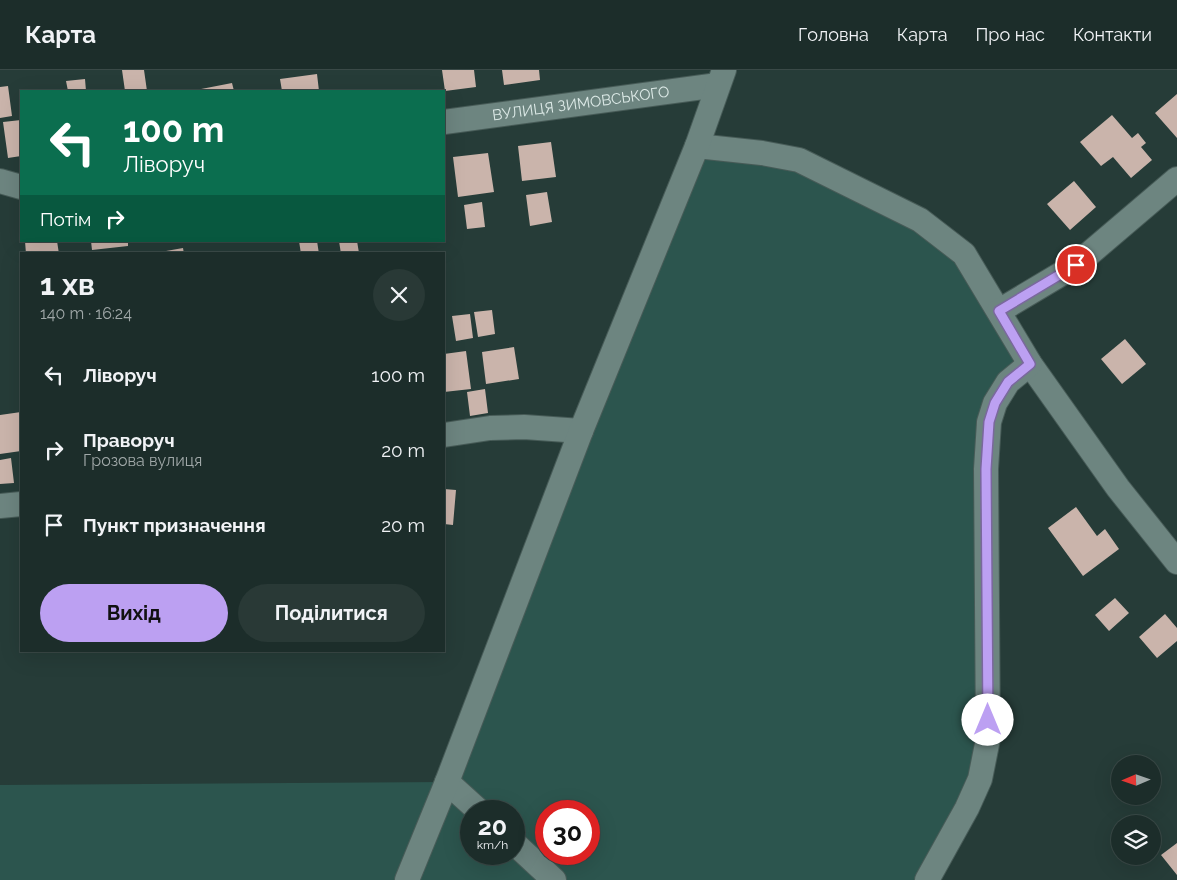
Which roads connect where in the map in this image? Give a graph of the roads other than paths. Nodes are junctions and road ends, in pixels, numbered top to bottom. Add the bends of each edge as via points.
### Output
1 (721, 77) edge
2 (445, 122) edge
3 (697, 146) junction
4 (1177, 179) edge
5 (0, 181) edge
6 (20, 187) edge
7 (999, 311) junction
8 (1030, 364) junction
9 (581, 431) junction
10 (445, 435) edge
11 (20, 504) edge
12 (0, 506) edge
13 (1177, 562) edge
14 (447, 782) junction
15 (467, 800) edge
16 (525, 853) edge
17 (407, 880) edge
18 (554, 880) edge
19 (927, 880) edge

1 - 2 street, ВУЛИЦЯ ЗИМОВСЬКОГО
1 - 3 street
3 - 7 street via 799,160 920,220 964,254
3 - 9 street
4 - 7 street via 1076,265
5 - 6 street
7 - 8 street
8 - 13 street via 1118,488
8 - 19 street via 1008,382 995,403 989,422 986,469 988,739 980,779
9 - 10 street via 507,427
9 - 14 street
11 - 12 street
14 - 15 street
14 - 17 street
16 - 18 street

